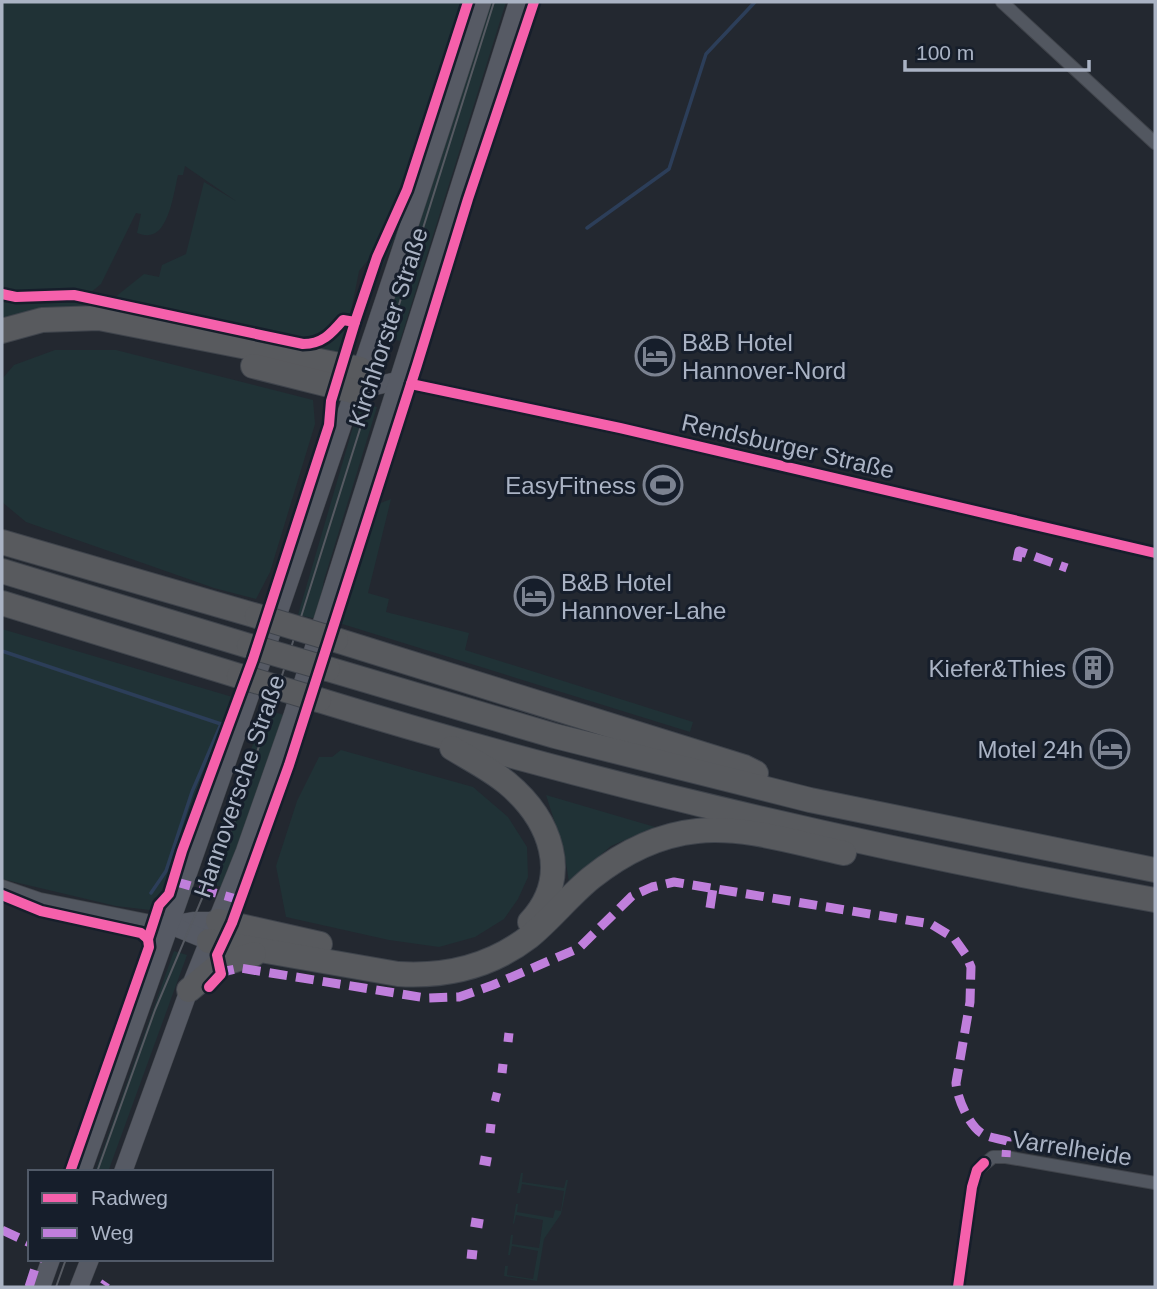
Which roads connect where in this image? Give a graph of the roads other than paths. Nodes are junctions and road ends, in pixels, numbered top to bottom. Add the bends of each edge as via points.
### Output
1 (482, 2) edge
2 (518, 2) edge
3 (1002, 2) edge
4 (1155, 143) edge
5 (2, 294) edge
6 (16, 297) dead end
7 (2, 331) edge
8 (2, 350) edge
9 (356, 380) junction
10 (397, 381) junction
11 (2, 526) edge
12 (2, 542) edge
13 (1155, 553) edge
14 (84, 566) junction
15 (2, 572) edge
16 (2, 603) edge
17 (256, 653) junction
18 (317, 668) junction
19 (424, 732) junction
20 (810, 800) junction
21 (899, 849) junction
22 (1155, 870) edge
23 (2, 886) edge
24 (1155, 900) edge
25 (170, 925) junction
26 (213, 931) junction
27 (278, 952) junction
28 (189, 990) junction
29 (83, 1170) edge
30 (124, 1170) edge
31 (1155, 1183) edge
32 (50, 1261) edge
33 (89, 1261) edge
34 (41, 1287) edge
35 (79, 1287) edge
36 (958, 1287) edge

1 - 9 main road, Kirchhorster Straße
2 - 10 main road, Kirchhorster Straße
3 - 4 street
5 - 6 street
7 - 9 highway via 42,320 99,318 281,356
8 - 9 highway via 44,331 96,330
9 - 10 main road
9 - 17 main road, Kirchhorster Straße
10 - 13 street, Rendsburger Straße via 620,428
10 - 18 main road, Kirchhorster Straße
11 - 14 highway
12 - 14 highway
14 - 20 highway, bridge via 744,767
15 - 17 highway
16 - 19 highway, bridge
17 - 18 highway, bridge
17 - 25 main road, Hannoversche Straße
18 - 20 highway via 555,736
18 - 26 main road, Hannoversche Straße via 284,741
19 - 21 highway via 542,765
19 - 26 highway via 505,782 541,823 551,846 554,872 539,912 523,929 467,961 422,967
20 - 22 highway
21 - 24 highway
21 - 27 highway via 873,858 729,830 695,831 659,839 622,856 591,878 529,936 470,968 422,976 398,974
23 - 25 street via 40,899
25 - 26 main road, Hannoversche Straße via 193,920
25 - 29 main road, Hannoversche Straße
26 - 27 highway via 222,945
26 - 28 main road, Hannoversche Straße
27 - 28 highway via 249,954 219,965
28 - 30 main road, Hannoversche Straße
31 - 36 street, Varrelheide via 993,1157 977,1170 972,1187
32 - 34 main road
33 - 35 main road

